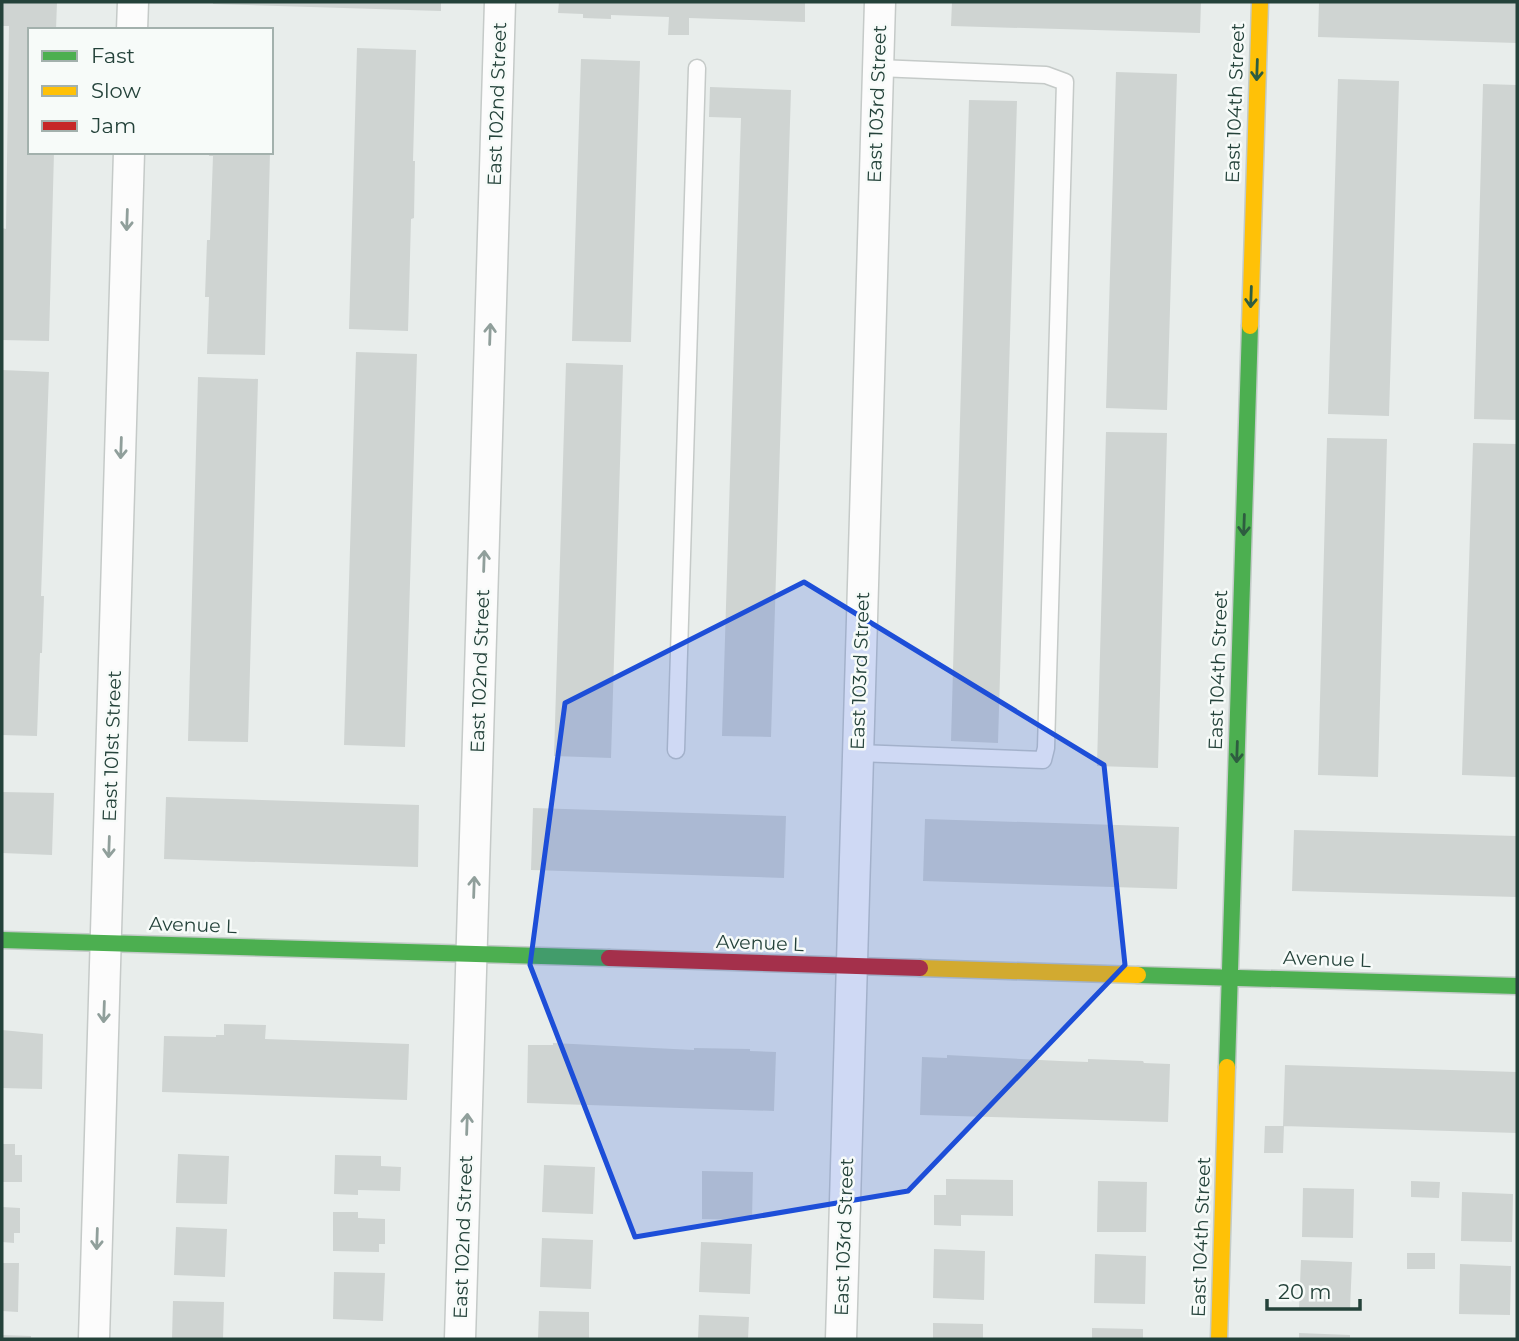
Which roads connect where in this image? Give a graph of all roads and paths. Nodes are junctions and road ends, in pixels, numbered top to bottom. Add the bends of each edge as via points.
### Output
1 (133, 2) edge
2 (500, 2) edge
3 (880, 2) edge
4 (1259, 2) edge
5 (132, 28) edge
6 (697, 68) dead end
7 (878, 68) junction
8 (129, 154) edge
9 (676, 750) dead end
10 (858, 753) junction
11 (2, 940) edge
12 (106, 944) junction
13 (472, 955) junction
14 (852, 967) junction
15 (1230, 977) junction
16 (1517, 986) edge
17 (94, 1339) edge
18 (460, 1339) edge
19 (841, 1339) edge
20 (1219, 1339) edge

1 - 5 street
13 -> 2 street, East 102nd Street
3 - 7 street, East 103rd Street
4 -> 15 street, East 104th Street
6 - 9 lane
7 - 10 street, East 103rd Street
7 - 10 lane via 1046,75 1065,82 1047,720 1043,760
8 -> 12 street, East 101st Street
10 - 14 street, East 103rd Street
11 - 12 street, Avenue L
12 - 13 street, Avenue L
12 -> 17 street, East 101st Street
13 - 14 street, Avenue L
18 -> 13 street, East 102nd Street
14 - 15 street, Avenue L
14 - 19 street, East 103rd Street
15 - 16 street, Avenue L
15 - 20 street, East 104th Street

